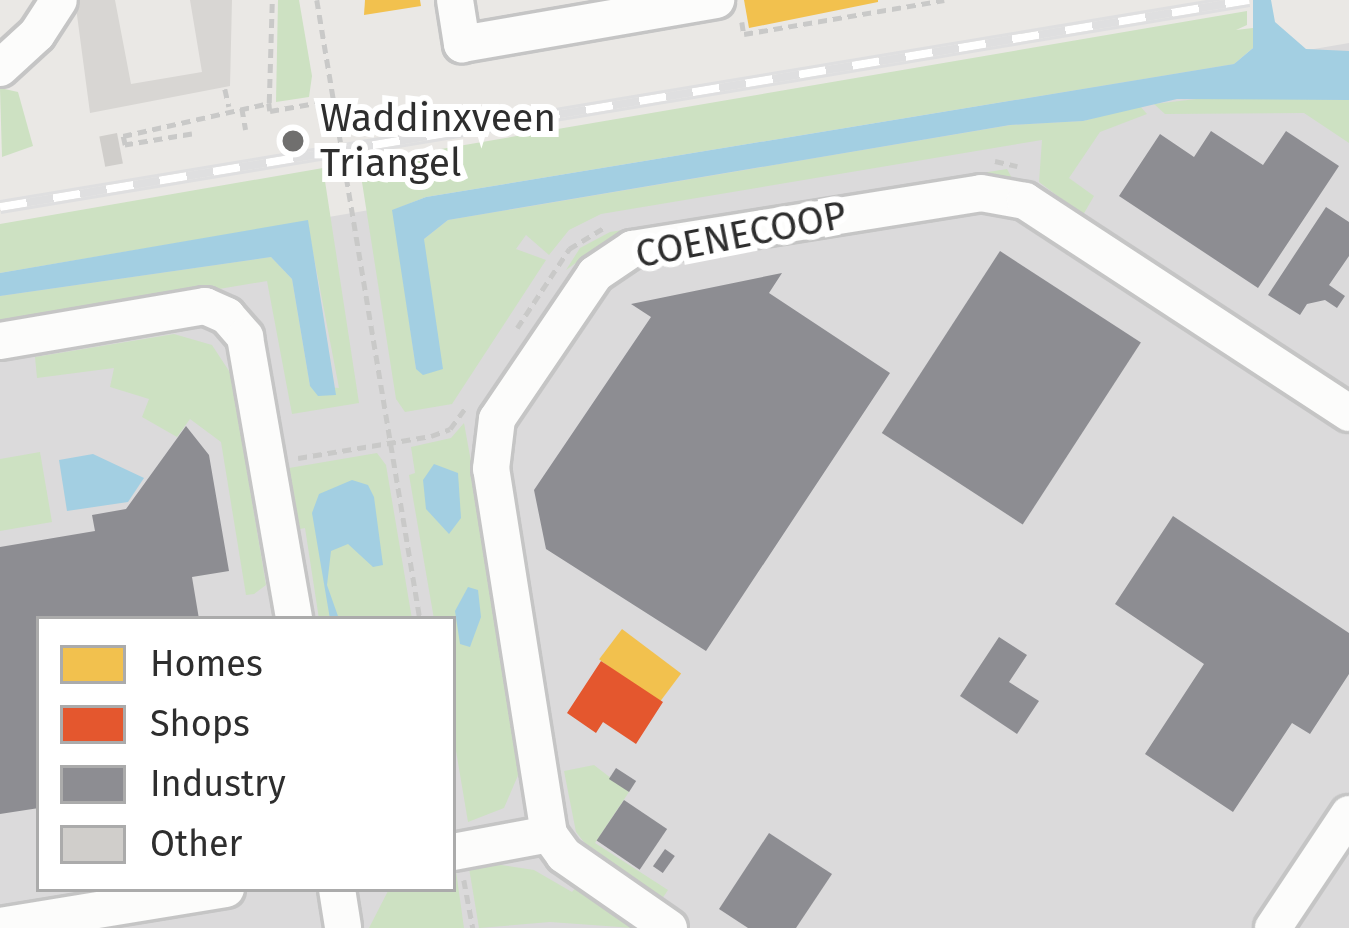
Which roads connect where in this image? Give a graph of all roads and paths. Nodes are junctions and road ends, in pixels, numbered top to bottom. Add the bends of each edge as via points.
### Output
1 (59, 0) edge
2 (272, 0) edge
3 (317, 0) edge
4 (455, 0) edge
5 (944, 0) edge
6 (728, 6) edge
7 (0, 68) edge
8 (226, 89) dead end
9 (333, 100) junction
10 (268, 103) junction
11 (242, 108) junction
12 (230, 110) junction
13 (246, 130) dead end
14 (192, 134) dead end
15 (0, 341) edge
16 (1349, 413) edge
17 (390, 442) junction
18 (269, 464) junction
19 (294, 616) edge
20 (419, 616) edge
21 (1349, 814) edge
22 (549, 834) junction
23 (456, 851) edge
24 (208, 892) edge
25 (337, 892) edge
26 (0, 926) edge
27 (343, 928) edge
28 (473, 928) edge
29 (669, 928) edge
30 (1273, 928) edge

1 - 7 street
2 - 10 path
3 - 9 path
4 - 6 street via 462,44
5 - 6 path via 744,34
8 - 12 path
9 - 10 path via 270,111
9 - 17 path
10 - 11 path
11 - 12 path
11 - 13 path
12 - 14 path via 123,136 125,146
15 - 18 street via 205,306 227,316 245,337
16 - 22 street, COENECOOP via 1025,201 980,193 632,249 595,274 491,436
17 - 18 path
17 - 20 path
18 - 19 street
21 - 30 street
22 - 23 street
22 - 29 street via 564,855
23 - 28 path
24 - 26 street
25 - 27 street

